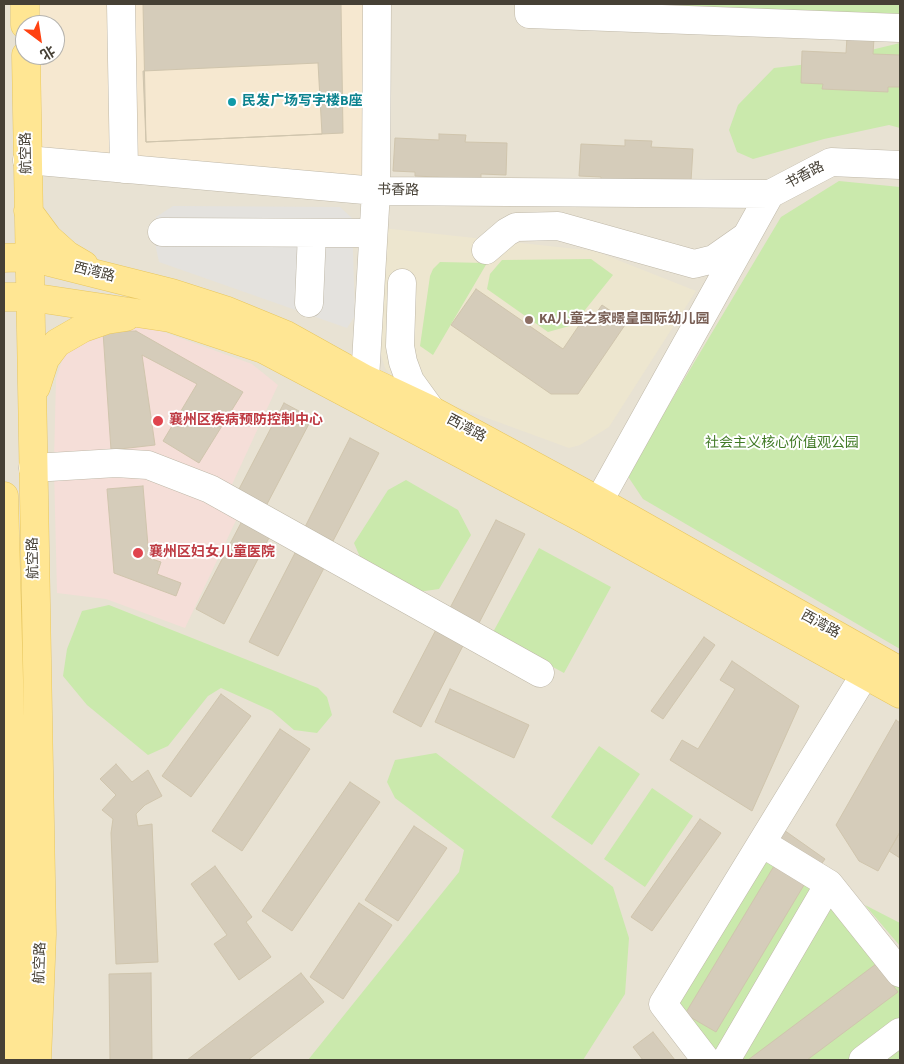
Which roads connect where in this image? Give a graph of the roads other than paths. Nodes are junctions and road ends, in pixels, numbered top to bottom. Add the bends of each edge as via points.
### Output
1 (121, 4) edge
2 (377, 4) edge
3 (530, 4) edge
4 (900, 28) edge
5 (26, 65) edge
6 (27, 160) junction
7 (900, 165) edge
8 (124, 169) junction
9 (376, 191) junction
10 (770, 194) junction
11 (28, 211) junction
12 (162, 232) dead end
13 (312, 233) junction
14 (373, 233) junction
15 (747, 236) junction
16 (486, 250) dead end
17 (16, 257) edge
18 (694, 264) junction
19 (103, 275) junction
20 (402, 283) dead end
21 (17, 297) edge
22 (309, 303) dead end
23 (708, 306) junction
24 (144, 314) junction
25 (400, 346) junction
26 (368, 380) junction
27 (31, 403) junction
28 (431, 410) junction
29 (33, 468) junction
30 (4, 496) edge
31 (599, 501) junction
32 (5, 568) edge
33 (900, 671) edge
34 (540, 673) dead end
35 (864, 674) junction
36 (900, 694) edge
37 (6, 704) edge
38 (762, 843) junction
39 (829, 884) junction
40 (900, 973) edge
41 (900, 1032) edge
42 (12, 1060) edge
43 (37, 1060) edge
44 (706, 1060) edge
45 (726, 1060) edge
46 (863, 1060) edge

1 - 8 street
2 - 9 street
3 - 4 street via 530,14
5 - 6 main road, 航空路
6 - 8 street, 书香路
6 - 11 main road, 航空路
7 - 10 street, 书香路 via 831,162
8 - 9 street, 书香路
9 - 10 street, 书香路
9 - 14 street
10 - 15 street, 书香路
11 - 17 main road, 航空路
11 - 19 main road via 48,238 67,255
12 - 13 street
13 - 14 street
13 - 22 street
14 - 26 street
15 - 18 street via 714,259
15 - 23 street, 书香路
16 - 18 street via 516,227 558,226
17 - 19 main road, 西湾路
17 - 21 main road, 航空路
18 - 23 street via 710,294
19 - 26 main road, 西湾路 via 225,310 286,335
20 - 25 street
21 - 24 main road, 西湾路
21 - 27 main road, 航空路
23 - 31 street, 书香路
24 - 27 main road via 106,320 83,328 57,343 45,359
24 - 35 main road, 西湾路 via 170,318 264,348
25 - 26 street via 396,358 383,372
25 - 28 street via 410,381
26 - 28 main road, 西湾路
27 - 29 main road, 航空路
28 - 31 main road, 西湾路
29 - 34 street via 116,463 148,465 210,489
29 - 43 main road, 航空路 via 42,934
30 - 32 main road, 航空路
31 - 33 main road, 西湾路
32 - 37 main road, 航空路
35 - 36 main road, 西湾路
35 - 38 street
37 - 42 main road, 航空路 via 16,937
38 - 39 street
38 - 44 street via 663,1004
39 - 40 street
39 - 45 street
41 - 46 street

